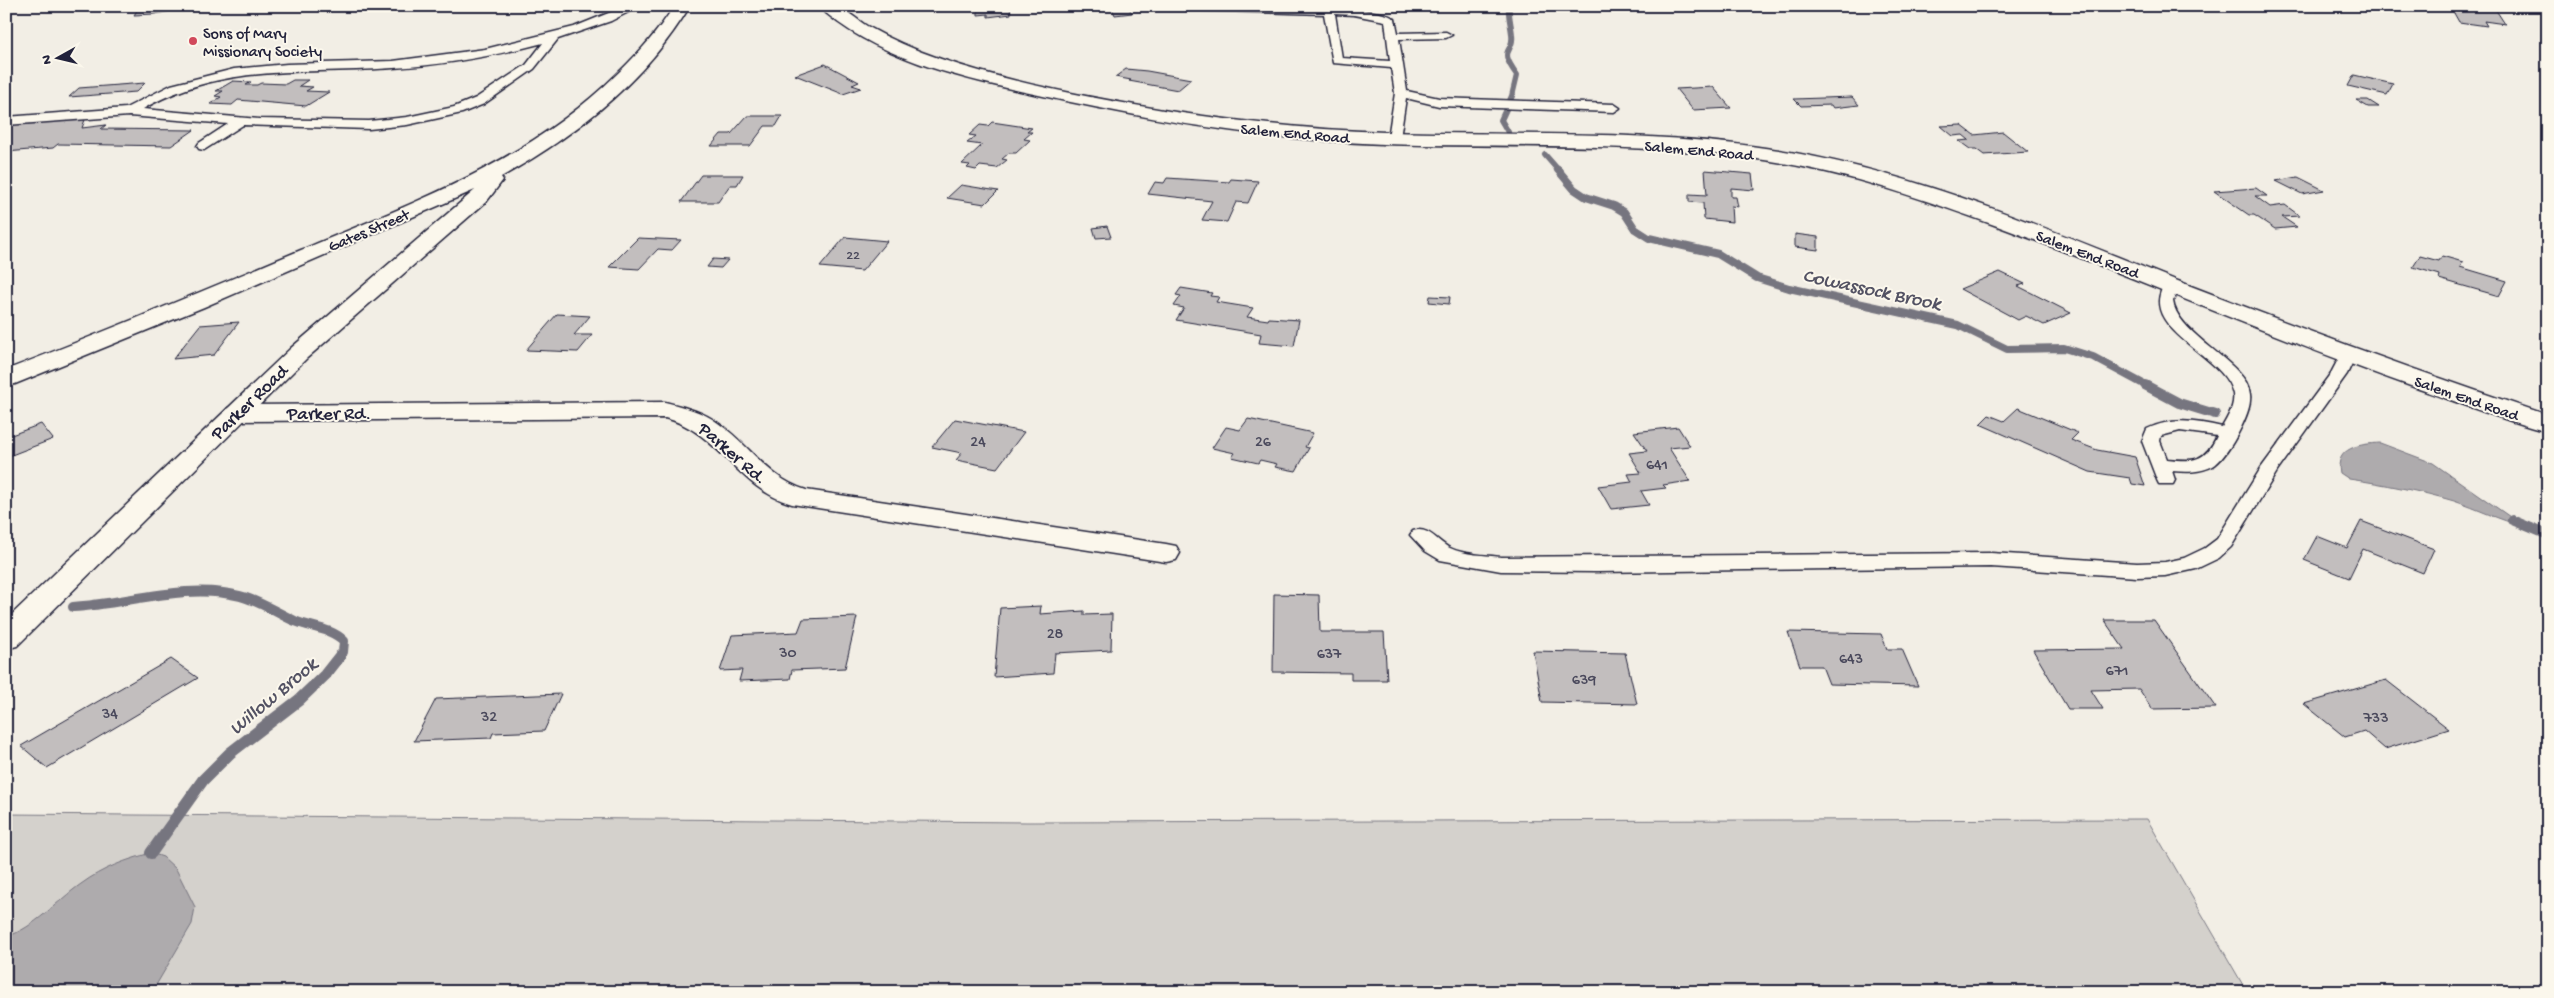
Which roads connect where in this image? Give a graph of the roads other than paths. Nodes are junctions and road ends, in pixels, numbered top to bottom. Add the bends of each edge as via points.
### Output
1 (635, 6) edge
2 (682, 6) edge
3 (826, 6) edge
4 (1150, 6) edge
5 (1209, 7) edge
6 (1330, 11) junction
7 (554, 35) junction
8 (1446, 35) dead end
9 (1393, 36) junction
10 (1397, 64) junction
11 (1401, 93) junction
12 (1614, 108) dead end
13 (129, 112) junction
14 (6, 121) edge
15 (240, 122) junction
16 (1394, 138) junction
17 (204, 146) dead end
18 (496, 173) junction
19 (2171, 285) junction
20 (2348, 355) junction
21 (6, 378) edge
22 (237, 413) junction
23 (2548, 424) edge
24 (2227, 432) junction
25 (1420, 535) dead end
26 (1166, 553) dead end
27 (6, 638) edge

1 - 7 lane
2 - 18 street, Gates Street via 644,56 595,106 551,141
3 - 16 street, Salem End Road via 849,23 908,52 1027,88 1142,112 1231,126
4 - 5 lane
5 - 6 lane
6 - 9 lane via 1354,12 1390,20
6 - 10 lane via 1337,61
7 - 13 lane via 482,52 394,65 220,75 172,89
7 - 15 lane via 530,67 480,101 458,110 379,125
8 - 9 lane
9 - 10 lane
10 - 11 lane
11 - 12 lane via 1438,102
11 - 16 lane
13 - 14 lane
13 - 15 lane
15 - 17 lane
16 - 19 street, Salem End Road via 1660,144 1786,158 1828,166 1919,192
18 - 21 street, Gates Street via 230,288
18 - 22 street, Parker Road via 480,197 342,314
19 - 20 street, Salem End Road
19 - 24 lane via 2165,297 2166,307 2189,335 2238,383 2241,405
20 - 23 street, Salem End Road
20 - 25 lane via 2339,374 2270,468 2224,543 2212,554 2189,564 2165,569 1991,560 1501,564 1446,555
22 - 26 street, Parker Rd. via 665,410 686,414 702,422 766,482 784,492 808,499
22 - 27 street, Parker Road
24 - 24 lane via 2177,425 2162,427 2153,433 2151,441 2163,472 2211,461 2219,452

